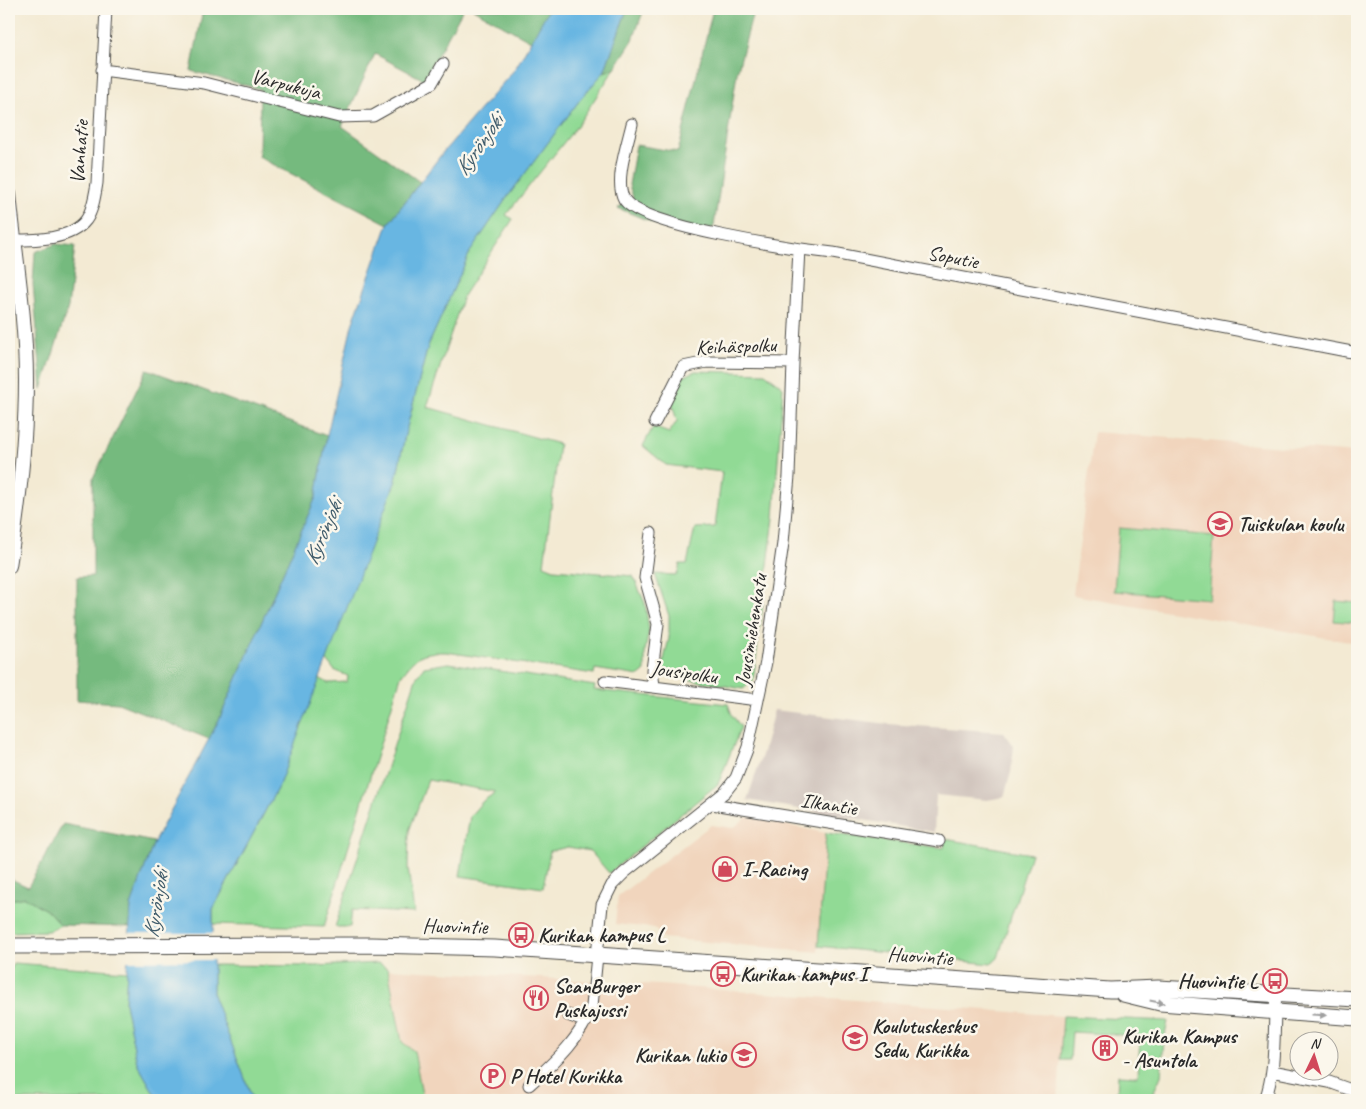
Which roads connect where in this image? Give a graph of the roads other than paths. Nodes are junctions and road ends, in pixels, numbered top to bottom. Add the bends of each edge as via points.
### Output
1 (106, 9) edge
2 (443, 64) dead end
3 (102, 70) junction
4 (632, 124) dead end
5 (9, 194) edge
6 (11, 240) edge
7 (799, 249) junction
8 (1357, 353) edge
9 (793, 363) junction
10 (656, 422) dead end
11 (651, 533) dead end
12 (9, 566) edge
13 (605, 681) dead end
14 (654, 686) junction
15 (758, 700) junction
16 (712, 804) junction
17 (939, 841) dead end
18 (9, 946) edge
19 (596, 954) junction
20 (1110, 990) junction
21 (1276, 994) junction
22 (1357, 999) edge
23 (1275, 1012) junction
24 (568, 1015) dead end
25 (1357, 1018) edge
26 (586, 1022) junction
27 (1272, 1071) junction
28 (529, 1085) dead end
29 (1357, 1092) edge
30 (1265, 1100) edge

1 - 3 street, Vanhatie
2 - 3 street, Varpukuja via 432,83 373,116 339,118 204,83
3 - 6 street, Vanhatie via 97,183 86,220 77,229 60,235 39,240
4 - 7 street, Soputie via 620,187 629,205 684,227
5 - 6 street
6 - 12 street via 22,310 26,379 23,461
7 - 8 street, Soputie
7 - 9 street, Jousimiehenkatu
9 - 10 street, Keihäspolku via 707,362 683,367
9 - 15 street, Jousimiehenkatu via 783,543
11 - 14 street via 646,578 658,624 652,670
13 - 14 street, Jousipolku
14 - 15 street, Jousipolku
15 - 16 street, Jousimiehenkatu via 748,747 736,778
16 - 17 street, Ilkantie
16 - 19 street, Jousimiehenkatu via 612,885 602,905
18 - 19 main road, Huovintie via 371,945
19 - 20 main road, Huovintie
19 - 26 street, Jousimiehenkatu via 592,1006
20 - 21 main road, Huovintie via 1158,988
20 -> 23 main road, Huovintie via 1160,1004
21 - 22 main road, Huovintie
21 - 23 street
23 -> 25 main road, Huovintie
23 - 27 street
24 - 26 street
26 - 28 street, Jousimiehenkatu via 572,1042
27 - 29 street via 1329,1082
27 - 30 street

